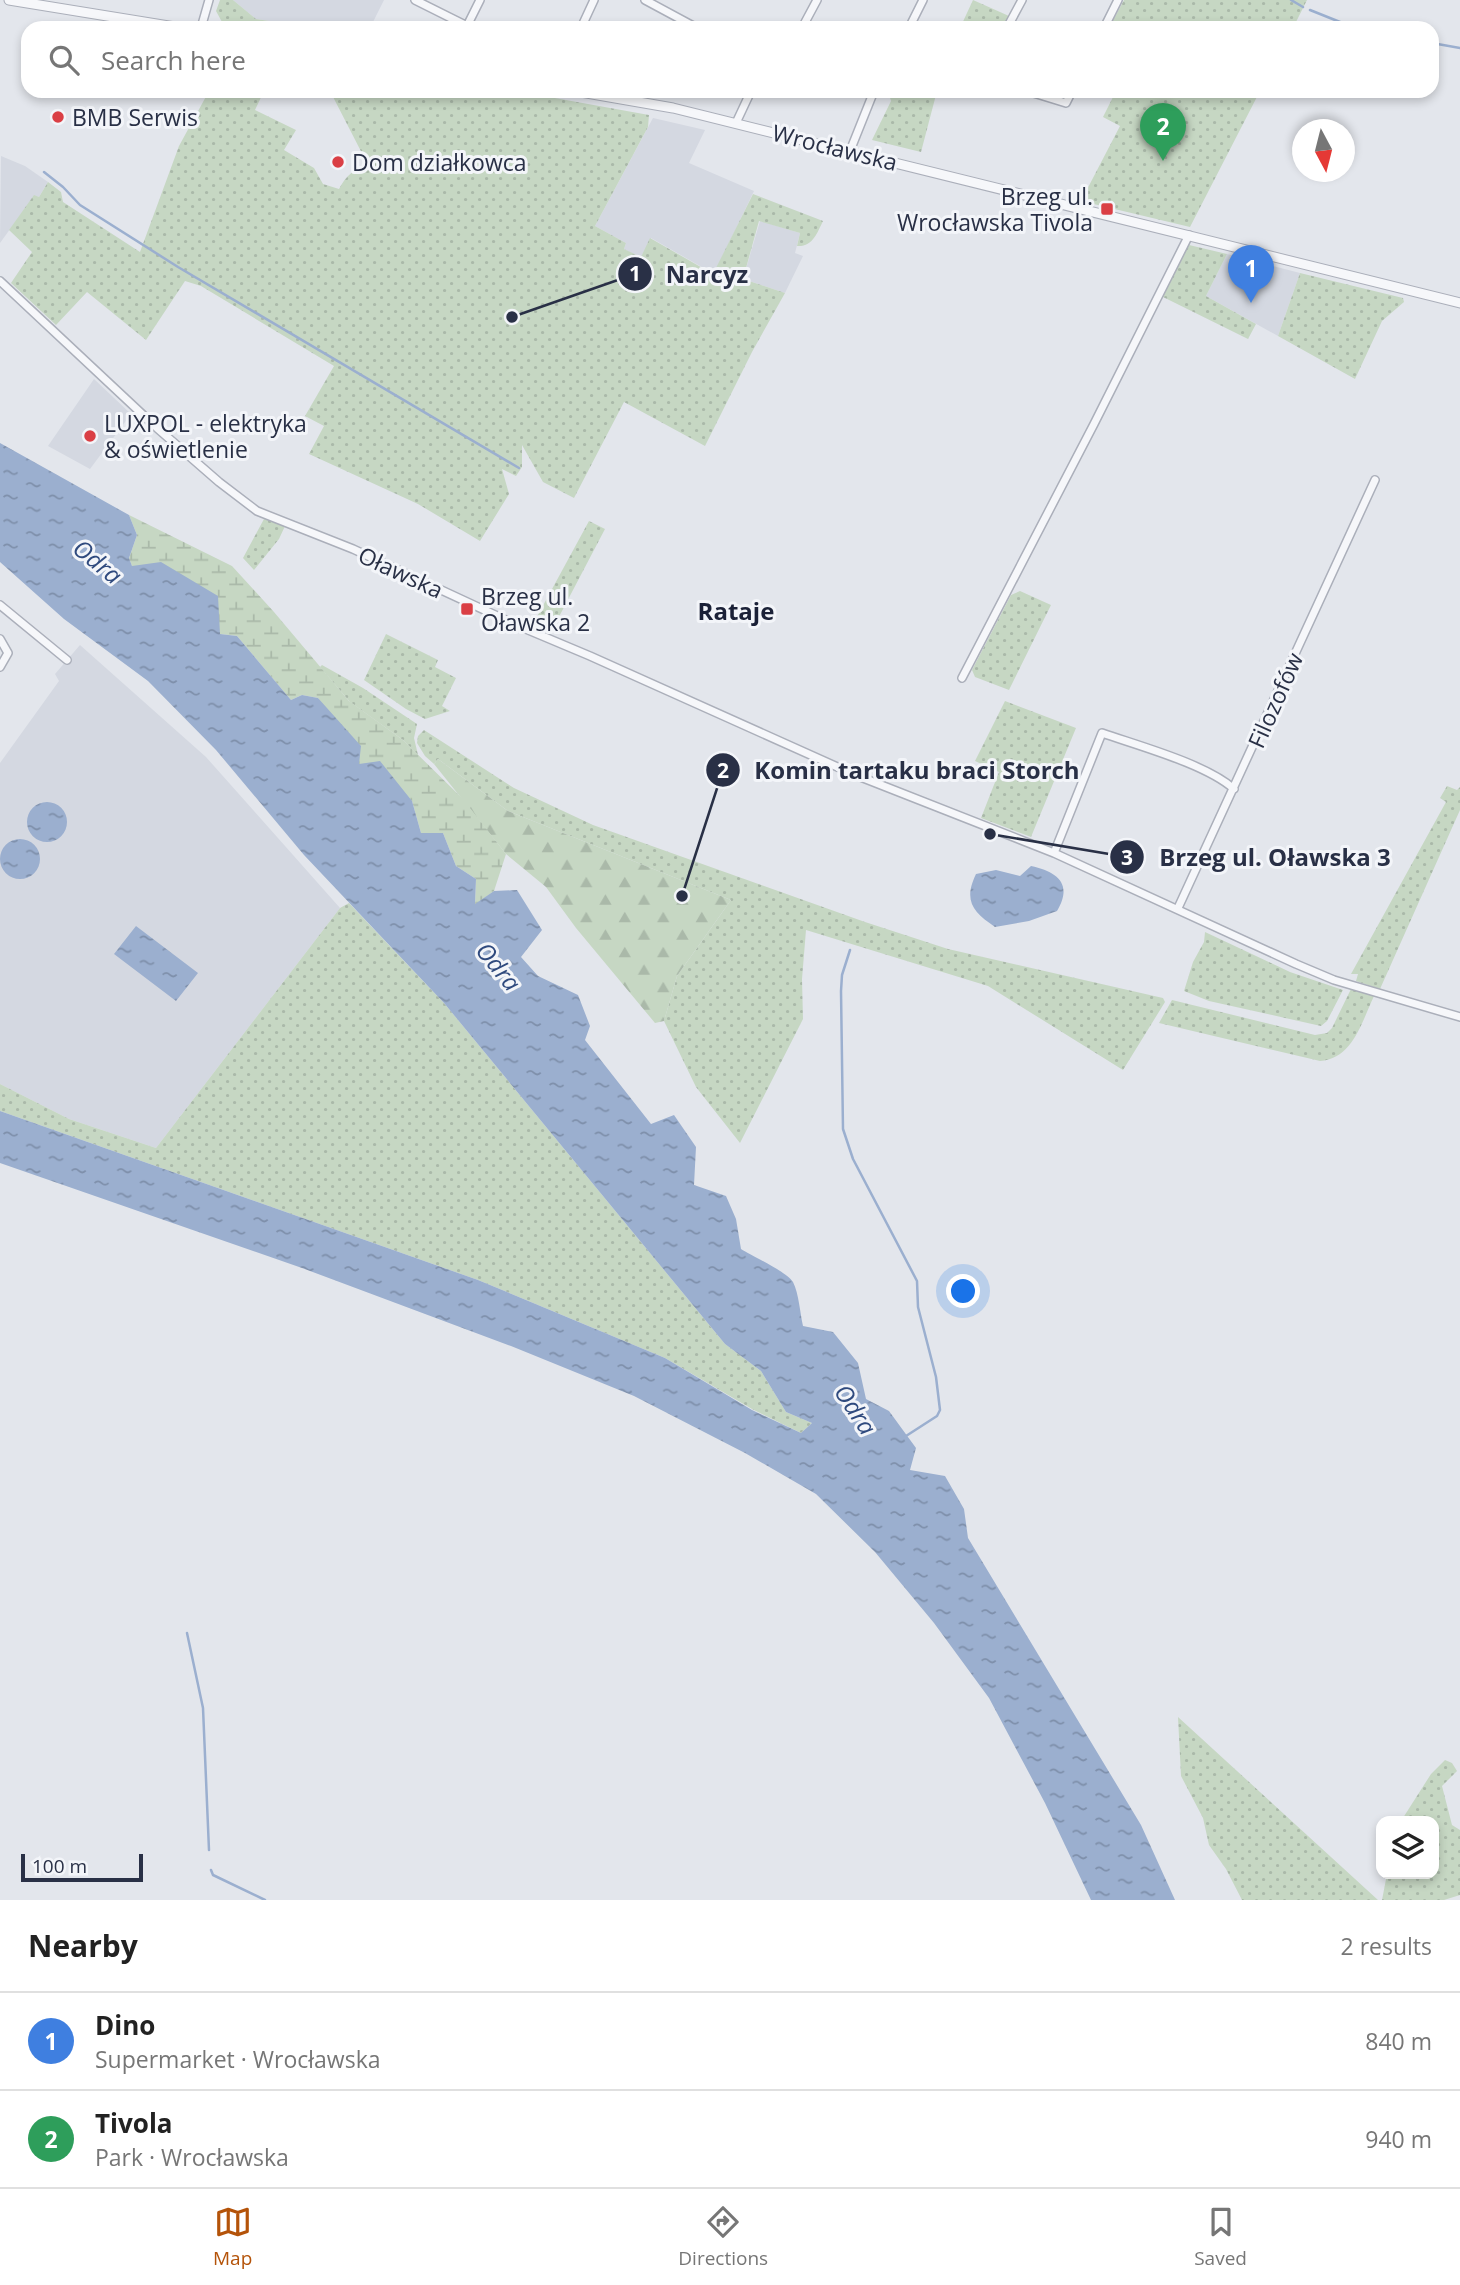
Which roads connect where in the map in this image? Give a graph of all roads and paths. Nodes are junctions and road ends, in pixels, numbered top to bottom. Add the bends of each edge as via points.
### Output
1 (9, 0) edge
2 (209, 0) edge
3 (415, 0) edge
4 (480, 0) edge
5 (594, 0) edge
6 (645, 0) edge
7 (817, 0) edge
8 (923, 0) edge
9 (1022, 0) edge
10 (1118, 0) edge
11 (138, 21) edge
12 (203, 21) edge
13 (455, 21) edge
14 (469, 21) edge
15 (584, 21) edge
16 (684, 21) edge
17 (806, 21) edge
18 (912, 21) edge
19 (1011, 21) edge
20 (1108, 21) edge
21 (618, 98) edge
22 (748, 98) edge
23 (871, 98) edge
24 (1050, 98) edge
25 (1068, 98) edge
26 (736, 123) junction
27 (850, 151) junction
28 (1189, 235) junction
29 (0, 281) edge
30 (1460, 303) edge
31 (1376, 480) dead end
32 (0, 605) edge
33 (0, 639) edge
34 (67, 660) dead end
35 (0, 667) edge
36 (962, 677) dead end
37 (1234, 789) junction
38 (1054, 853) junction
39 (1178, 908) junction
40 (1460, 1017) edge

1 - 11 street
2 - 12 street
3 - 13 street
4 - 14 street
5 - 15 street
6 - 16 street
7 - 17 street
8 - 18 street
9 - 19 street
10 - 20 street
21 - 26 street, Wrocławska
22 - 26 street
23 - 27 street
24 - 25 street via 1066,103
26 - 27 street, Wrocławska
27 - 28 street, Wrocławska
28 - 30 street, Wrocławska
28 - 36 street
29 - 38 street, Oławska via 157,428 257,511 353,549 853,774
31 - 37 street, Filozofów
32 - 34 street
33 - 35 street via 8,653
37 - 38 street via 1171,757 1102,733
37 - 39 street, Filozofów
38 - 39 street, Oławska
39 - 40 street, Oławska via 1334,980

